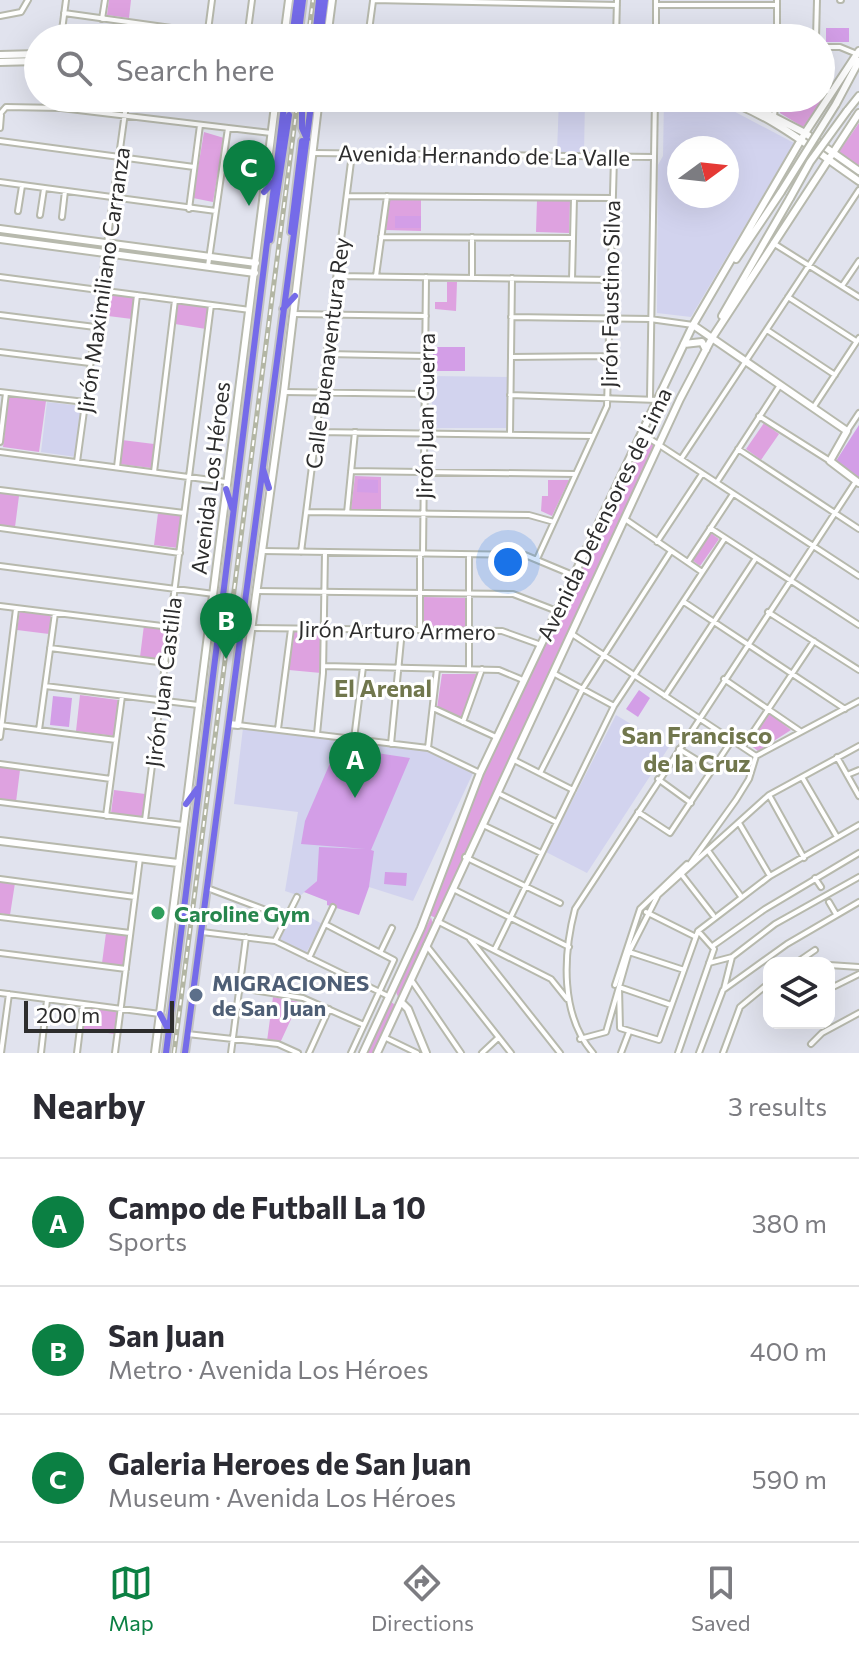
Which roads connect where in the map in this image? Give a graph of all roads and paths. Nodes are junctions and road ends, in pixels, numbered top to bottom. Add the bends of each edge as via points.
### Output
1 (28, 0) edge
2 (66, 0) edge
3 (105, 0) edge
4 (212, 0) edge
5 (252, 0) edge
6 (289, 0) edge
7 (300, 0) edge
8 (322, 0) edge
9 (332, 0) edge
10 (373, 0) edge
11 (414, 0) edge
12 (817, 0) edge
13 (579, 2) edge
14 (617, 2) edge
15 (656, 2) edge
16 (777, 3) edge
17 (64, 13) junction
18 (0, 16) edge
19 (102, 19) junction
20 (63, 24) edge
21 (133, 24) edge
22 (209, 24) edge
23 (249, 24) edge
24 (286, 24) edge
25 (297, 24) edge
26 (319, 24) edge
27 (329, 24) edge
28 (370, 24) edge
29 (616, 24) edge
30 (656, 24) edge
31 (777, 24) edge
32 (816, 24) edge
33 (835, 47) edge
34 (24, 54) edge
35 (0, 55) edge
36 (858, 55) edge
37 (24, 61) edge
38 (0, 62) edge
39 (835, 88) edge
40 (859, 96) edge
41 (835, 106) edge
42 (24, 107) edge
43 (100, 112) edge
44 (274, 112) edge
45 (284, 112) edge
46 (302, 112) edge
47 (310, 112) edge
48 (317, 112) edge
49 (655, 112) edge
50 (748, 112) edge
51 (766, 112) edge
52 (774, 112) edge
53 (819, 112) edge
54 (831, 112) edge
55 (859, 113) edge
56 (1, 114) edge
57 (126, 114) junction
58 (289, 115) dead end
59 (774, 116) junction
60 (200, 125) junction
61 (0, 128) edge
62 (228, 128) junction
63 (271, 133) junction
64 (805, 133) junction
65 (305, 140) junction
66 (0, 141) edge
67 (800, 141) junction
68 (313, 153) junction
69 (352, 154) junction
70 (830, 156) junction
71 (120, 157) junction
72 (654, 157) junction
73 (614, 158) junction
74 (194, 167) junction
75 (859, 171) edge
76 (275, 180) junction
77 (859, 181) edge
78 (0, 182) edge
79 (22, 185) junction
80 (44, 188) junction
81 (859, 190) edge
82 (65, 191) junction
83 (264, 192) junction
84 (347, 196) junction
85 (387, 196) junction
86 (115, 198) junction
87 (574, 198) junction
88 (612, 198) junction
89 (189, 209) junction
90 (18, 211) dead end
91 (216, 211) junction
92 (40, 215) dead end
93 (62, 217) dead end
94 (0, 229) edge
95 (381, 237) junction
96 (472, 237) junction
97 (573, 238) junction
98 (0, 239) edge
99 (270, 240) junction
100 (773, 243) junction
101 (109, 245) junction
102 (104, 253) junction
103 (210, 257) junction
104 (859, 261) edge
105 (256, 263) junction
106 (809, 265) junction
107 (208, 266) junction
108 (255, 273) junction
109 (337, 276) junction
110 (376, 276) junction
111 (0, 277) edge
112 (426, 277) junction
113 (472, 278) junction
114 (512, 278) junction
115 (572, 279) junction
116 (610, 280) junction
117 (842, 286) junction
118 (99, 290) junction
119 (137, 295) junction
120 (295, 296) junction
121 (788, 297) junction
122 (859, 297) edge
123 (175, 300) junction
124 (211, 305) junction
125 (704, 306) junction
126 (283, 309) junction
127 (250, 310) junction
128 (293, 314) junction
129 (0, 315) edge
130 (332, 315) junction
131 (426, 316) junction
132 (511, 317) junction
133 (609, 318) junction
134 (650, 319) junction
135 (693, 325) junction
136 (95, 327) junction
137 (766, 329) junction
138 (712, 338) junction
139 (858, 340) edge
140 (684, 344) junction
141 (706, 350) junction
142 (0, 352) edge
143 (327, 354) junction
144 (425, 356) junction
145 (609, 356) junction
146 (511, 357) junction
147 (745, 361) junction
148 (90, 363) junction
149 (835, 375) junction
150 (780, 385) junction
151 (663, 390) junction
152 (3, 392) edge
153 (284, 392) junction
154 (322, 393) junction
155 (425, 394) junction
156 (510, 395) junction
157 (608, 396) junction
158 (654, 399) junction
159 (680, 399) junction
160 (85, 402) junction
161 (813, 408) junction
162 (859, 413) edge
163 (759, 416) junction
164 (847, 431) junction
165 (317, 432) junction
166 (355, 432) junction
167 (425, 432) junction
168 (641, 433) junction
169 (510, 434) junction
170 (593, 436) junction
171 (0, 442) edge
172 (658, 444) junction
173 (738, 449) junction
174 (0, 452) edge
175 (681, 459) junction
176 (830, 461) junction
177 (77, 462) junction
178 (262, 466) junction
179 (117, 467) junction
180 (351, 471) junction
181 (154, 472) junction
182 (424, 472) junction
183 (703, 473) junction
184 (575, 474) junction
185 (190, 477) junction
186 (717, 482) junction
187 (857, 482) edge
188 (226, 485) junction
189 (269, 488) junction
190 (0, 490) edge
191 (733, 494) junction
192 (307, 512) junction
193 (834, 512) junction
194 (185, 513) junction
195 (234, 513) junction
196 (347, 513) junction
197 (424, 514) junction
198 (623, 518) junction
199 (554, 522) junction
200 (0, 528) edge
201 (710, 528) junction
202 (859, 529) edge
203 (725, 538) junction
204 (657, 542) junction
205 (812, 546) junction
206 (262, 551) junction
207 (671, 551) junction
208 (301, 552) junction
209 (325, 552) junction
210 (180, 553) junction
211 (422, 554) junction
212 (469, 555) junction
213 (756, 558) junction
214 (537, 559) junction
215 (687, 563) junction
216 (859, 564) edge
217 (0, 566) edge
218 (702, 572) junction
219 (856, 574) edge
220 (573, 575) junction
221 (790, 579) junction
222 (175, 589) junction
223 (256, 591) junction
224 (325, 592) junction
225 (420, 593) junction
226 (469, 593) junction
227 (214, 594) junction
228 (683, 602) junction
229 (0, 606) edge
230 (16, 608) junction
231 (557, 611) junction
232 (768, 612) junction
233 (55, 613) junction
234 (714, 623) junction
235 (859, 625) edge
236 (170, 627) junction
237 (251, 628) junction
238 (291, 629) junction
239 (325, 629) junction
240 (402, 630) junction
241 (420, 630) junction
242 (469, 631) junction
243 (570, 633) junction
244 (814, 641) junction
245 (747, 644) junction
246 (541, 645) junction
247 (50, 648) junction
248 (602, 654) junction
249 (166, 663) junction
250 (324, 666) junction
251 (363, 667) junction
252 (399, 668) junction
253 (437, 669) junction
254 (469, 669) junction
255 (482, 669) junction
256 (859, 670) edge
257 (552, 672) junction
258 (792, 673) junction
259 (634, 675) junction
260 (724, 679) junction
261 (524, 680) junction
262 (45, 686) junction
263 (583, 688) junction
264 (122, 696) junction
265 (665, 696) junction
266 (160, 701) junction
267 (859, 701) edge
268 (198, 706) junction
269 (614, 706) junction
270 (433, 708) junction
271 (768, 709) junction
272 (845, 709) junction
273 (698, 717) junction
274 (463, 722) junction
275 (229, 724) junction
276 (1, 725) edge
277 (238, 725) junction
278 (278, 729) junction
279 (39, 730) junction
280 (800, 731) junction
281 (317, 735) junction
282 (0, 737) edge
283 (497, 738) junction
284 (354, 739) junction
285 (116, 740) junction
286 (732, 740) junction
287 (391, 744) junction
288 (859, 746) edge
289 (743, 747) junction
290 (428, 748) junction
291 (679, 749) junction
292 (756, 756) junction
293 (837, 757) junction
294 (511, 759) junction
295 (0, 764) edge
296 (713, 770) junction
297 (859, 770) edge
298 (480, 773) junction
299 (540, 773) junction
300 (847, 775) junction
301 (802, 777) junction
302 (111, 779) junction
303 (658, 779) junction
304 (200, 786) junction
305 (573, 790) junction
306 (495, 792) junction
307 (769, 795) junction
308 (859, 796) edge
309 (0, 802) edge
310 (691, 803) junction
311 (186, 804) junction
312 (638, 812) junction
313 (106, 816) junction
314 (145, 820) junction
315 (556, 822) junction
316 (739, 823) junction
317 (480, 824) junction
318 (183, 825) junction
319 (859, 825) edge
320 (837, 838) junction
321 (0, 841) edge
322 (702, 849) junction
323 (709, 852) junction
324 (541, 853) junction
325 (859, 853) edge
326 (465, 857) junction
327 (140, 858) junction
328 (804, 858) junction
329 (178, 863) junction
330 (681, 876) junction
331 (770, 876) junction
332 (859, 877) edge
333 (815, 878) junction
334 (0, 879) edge
335 (526, 885) junction
336 (821, 887) dead end
337 (207, 888) junction
338 (452, 888) junction
339 (741, 896) junction
340 (135, 897) junction
341 (297, 897) dead end
342 (829, 902) dead end
343 (859, 902) edge
344 (560, 903) dead end
345 (333, 907) dead end
346 (646, 912) junction
347 (836, 915) junction
348 (714, 916) junction
349 (0, 917) edge
350 (511, 917) junction
351 (287, 918) junction
352 (437, 921) junction
353 (325, 924) junction
354 (392, 928) dead end
355 (201, 932) junction
356 (130, 933) junction
357 (696, 933) junction
358 (246, 937) junction
359 (468, 937) junction
360 (275, 941) junction
361 (426, 945) junction
362 (714, 945) junction
363 (569, 947) junction
364 (495, 949) junction
365 (815, 950) dead end
366 (381, 951) junction
367 (629, 952) junction
368 (0, 953) edge
369 (732, 957) junction
370 (805, 957) edge
371 (309, 958) junction
372 (709, 963) junction
373 (835, 965) edge
374 (859, 967) edge
375 (126, 969) junction
376 (684, 970) junction
377 (859, 974) edge
378 (411, 979) junction
379 (617, 986) junction
380 (835, 986) dead end
381 (240, 988) junction
382 (763, 988) edge
383 (723, 990) junction
384 (0, 993) edge
385 (381, 993) junction
386 (9, 994) junction
387 (390, 997) junction
388 (48, 999) junction
389 (569, 1001) junction
390 (401, 1002) junction
391 (83, 1004) junction
392 (671, 1005) junction
393 (120, 1009) junction
394 (329, 1009) junction
395 (859, 1013) edge
396 (160, 1014) junction
397 (364, 1025) junction
398 (169, 1029) junction
399 (629, 1032) junction
400 (187, 1034) junction
401 (384, 1037) junction
402 (498, 1038) junction
403 (233, 1039) junction
404 (580, 1039) junction
405 (811, 1044) dead end
406 (422, 1052) edge
407 (1, 1053) edge
408 (41, 1053) edge
409 (77, 1053) edge
410 (115, 1053) edge
411 (155, 1053) edge
412 (166, 1053) edge
413 (185, 1053) edge
414 (231, 1053) edge
415 (298, 1053) edge
416 (309, 1053) edge
417 (351, 1053) edge
418 (363, 1053) edge
419 (377, 1053) edge
420 (461, 1053) edge
421 (482, 1053) edge
422 (511, 1053) edge
423 (560, 1053) edge
424 (593, 1053) edge
425 (621, 1053) edge
426 (678, 1053) edge
427 (699, 1053) edge
428 (723, 1053) edge

1 - 18 street via 21,12
2 - 17 street
3 - 19 street
4 - 22 street
5 - 23 street
6 - 24 main road
7 - 25 main road
8 - 26 main road
9 - 27 main road
10 - 11 street
10 - 28 street
11 - 13 street
12 - 32 street
13 - 14 street
14 - 29 street
15 - 16 street
15 - 30 street
16 - 31 street
17 - 19 street
17 - 20 street
19 - 21 street
33 - 36 street
34 - 35 main road
36 - 39 main road, Avenida Defensores de Lima
36 - 41 main road, bridge
37 - 38 main road
40 - 138 main road, bridge via 810,162
42 - 56 street via 6,107
43 - 57 street
44 - 63 main road, Avenida Los Héroes
45 - 76 main road, Avenida Los Héroes
46 - 65 main road
47 - 65 main road
48 - 68 main road
49 - 72 street
50 - 67 main road
51 - 59 main road
52 - 59 street
53 - 64 main road, Avenida Defensores de Lima
54 - 125 main road, bridge
55 - 70 main road, Avenida Defensores de Lima
56 - 61 street
57 - 60 street
57 - 71 street, Jirón Maximiliano Carranza
58 - 99 main road, Avenida Los Héroes
59 - 64 main road
60 - 62 street
60 - 74 street
62 - 63 street
62 - 91 street
63 - 83 main road, Avenida Los Héroes
64 - 67 main road, Avenida Defensores de Lima
64 - 70 main road
65 - 126 main road
66 - 71 street
67 - 70 main road
67 - 125 main road, Avenida Defensores de Lima
68 - 69 street, Avenida Hernando de La Valle
68 - 120 main road
69 - 73 street, Avenida Hernando de La Valle
69 - 84 street, Calle Buenaventura Rey
70 - 75 main road
70 - 77 main road
70 - 100 main road, Avenida Defensores de Lima
71 - 74 street
71 - 86 street, Jirón Maximiliano Carranza
72 - 73 street, Avenida Hernando de La Valle
72 - 134 street
73 - 88 street, Jirón Faustino Silva
74 - 89 street
76 - 83 main road
76 - 99 main road, Avenida Los Héroes
78 - 79 street
79 - 80 street
79 - 90 street
80 - 82 street
80 - 92 street
81 - 106 street
82 - 86 street
82 - 93 street
83 - 105 main road, Avenida Los Héroes
84 - 85 street
84 - 109 street, Calle Buenaventura Rey
85 - 87 street
85 - 95 street
86 - 89 street
86 - 101 street, Jirón Maximiliano Carranza
87 - 88 street
87 - 97 street
88 - 116 street, Jirón Faustino Silva
89 - 91 street
91 - 103 street
94 - 101 main road
95 - 96 street
95 - 110 street
96 - 97 street
96 - 113 street
97 - 115 street
98 - 102 main road
99 - 195 main road, Avenida Los Héroes
100 - 106 street
100 - 138 main road, Avenida Defensores de Lima
101 - 102 street, Jirón Maximiliano Carranza
101 - 103 main road
102 - 107 main road
102 - 118 street, Jirón Maximiliano Carranza
103 - 105 main road
103 - 107 street
104 - 117 street
105 - 108 main road, Avenida Los Héroes
106 - 117 street
106 - 121 street
107 - 108 main road
108 - 127 main road, Avenida Los Héroes
109 - 110 street
109 - 130 street, Calle Buenaventura Rey
110 - 112 street
111 - 118 street
112 - 113 street
112 - 131 street, Jirón Juan Guerra
113 - 114 street
114 - 115 street
114 - 132 street
115 - 116 street
116 - 133 street, Jirón Faustino Silva
117 - 122 street
118 - 119 street
118 - 136 street, Jirón Maximiliano Carranza
119 - 123 street
119 - 179 street
120 - 126 main road
120 - 128 main road
121 - 137 street
121 - 139 street
123 - 124 street
123 - 181 street
124 - 127 street
124 - 185 street, Jirón Juan Castilla
125 - 135 main road, Avenida Defensores de Lima
126 - 178 main road
127 - 188 main road, Avenida Los Héroes
128 - 130 street
128 - 153 main road
129 - 136 street
130 - 131 street
130 - 143 street, Calle Buenaventura Rey
131 - 144 street, Jirón Juan Guerra
132 - 133 street
132 - 146 street
133 - 134 street
133 - 145 street, Jirón Faustino Silva
134 - 135 street
134 - 158 street
135 - 138 main road
135 - 140 main road, Avenida Defensores de Lima
136 - 148 street, Jirón Maximiliano Carranza
137 - 147 street
137 - 149 street
138 - 141 main road, Avenida Defensores de Lima
138 - 147 main road
139 - 149 street
140 - 141 main road via 702,342
140 - 151 main road, Avenida Defensores de Lima
141 - 159 main road, Avenida Defensores de Lima
142 - 148 street
143 - 144 street
143 - 154 street, Calle Buenaventura Rey
144 - 155 street, Jirón Juan Guerra
145 - 146 street
145 - 157 street, Jirón Faustino Silva
146 - 156 street
147 - 150 main road
147 - 175 street
148 - 160 street, Jirón Maximiliano Carranza
149 - 161 street
150 - 161 main road
150 - 163 street
151 - 158 main road, Avenida Defensores de Lima
151 - 159 main road
152 - 160 street
152 - 171 street
153 - 154 street
153 - 189 main road
154 - 155 street
154 - 165 street, Calle Buenaventura Rey
155 - 167 street, Jirón Juan Guerra
156 - 157 street
156 - 169 street
157 - 158 street
157 - 170 street, Jirón Faustino Silva
158 - 168 main road, Avenida Defensores de Lima
159 - 172 main road, Avenida Defensores de Lima
160 - 177 street, Jirón Maximiliano Carranza
161 - 164 main road
162 - 164 street
163 - 173 street
163 - 176 street
164 - 176 main road
165 - 166 street
165 - 192 street, Calle Buenaventura Rey
166 - 167 street
166 - 180 street
167 - 169 street
167 - 182 street, Jirón Juan Guerra
168 - 172 street
168 - 220 main road, Avenida Defensores de Lima
169 - 170 street
170 - 184 street, Jirón Faustino Silva
172 - 175 street
172 - 198 main road, Avenida Defensores de Lima
173 - 186 street
173 - 193 street
174 - 177 street
175 - 183 street
176 - 187 main road
177 - 179 street
178 - 189 main road
178 - 275 main road
179 - 181 street
180 - 182 street
180 - 196 street
181 - 185 street
182 - 184 street
182 - 197 street, Jirón Juan Guerra
183 - 186 street
183 - 204 street
184 - 199 street, Jirón Faustino Silva
185 - 188 street
185 - 194 street, Jirón Juan Castilla
186 - 191 street
187 - 193 street
188 - 195 main road
188 - 227 main road, Avenida Los Héroes
189 - 206 main road
190 - 194 street
191 - 201 street
191 - 205 street
192 - 196 street
192 - 208 street, Calle Buenaventura Rey
193 - 202 street
193 - 205 street
194 - 210 street, Jirón Juan Castilla
195 - 304 main road, Avenida Los Héroes
196 - 197 street
197 - 199 street via 529,515
197 - 211 street, Jirón Juan Guerra
198 - 204 street
198 - 243 main road, Avenida Defensores de Lima
199 - 214 street, Jirón Faustino Silva
200 - 210 street
201 - 203 street
201 - 215 street
203 - 213 street
203 - 218 street
204 - 207 street
205 - 219 street
205 - 221 street
206 - 208 street
206 - 223 main road
207 - 215 street
207 - 248 street
208 - 209 street
209 - 211 street
209 - 224 street
210 - 222 street, Jirón Juan Castilla
211 - 212 street
211 - 225 street, Jirón Juan Guerra
212 - 214 street
212 - 226 street
213 - 221 street
213 - 234 street
214 - 220 street
215 - 218 street
216 - 219 street
217 - 222 street
218 - 228 street
220 - 231 main road, Avenida Defensores de Lima
221 - 232 street
221 - 235 street
222 - 227 street
222 - 236 street, Jirón Juan Castilla
223 - 224 street
223 - 237 main road
224 - 225 street
224 - 239 street
225 - 226 street
225 - 241 street, Jirón Juan Guerra
226 - 231 street via 522,595
226 - 242 street
227 - 268 main road, Avenida Los Héroes
228 - 234 street
228 - 259 street
229 - 230 street
230 - 233 street
230 - 276 street
231 - 246 main road, Avenida Defensores de Lima
232 - 244 street
232 - 245 street
233 - 236 street
233 - 247 street
234 - 245 street
234 - 265 street
236 - 249 street, Jirón Juan Castilla
237 - 238 street, Jirón Arturo Armero
237 - 277 main road
238 - 239 street, Jirón Arturo Armero
238 - 278 street
239 - 240 street, Jirón Arturo Armero
239 - 250 street
240 - 241 street, Jirón Arturo Armero
240 - 252 street
241 - 242 street, Jirón Arturo Armero
242 - 246 street, Jirón Arturo Armero via 510,632
242 - 254 street
243 - 248 street
243 - 257 main road, Avenida Defensores de Lima
244 - 256 street
244 - 258 street
245 - 258 street
245 - 260 street
246 - 261 main road, Avenida Defensores de Lima
247 - 249 street
247 - 262 street
248 - 259 street
248 - 263 street
249 - 266 street, Jirón Juan Castilla
250 - 251 street
250 - 281 street
251 - 252 street
251 - 284 street
252 - 253 street
252 - 287 street
253 - 254 street
253 - 270 street
254 - 255 street
255 - 261 street
255 - 274 street
257 - 263 street
257 - 294 main road, Avenida Defensores de Lima
258 - 271 street
258 - 272 street
259 - 265 street
259 - 269 street
260 - 271 street
260 - 273 street
261 - 283 main road, Avenida Defensores de Lima
262 - 264 street
262 - 279 street
263 - 269 street
263 - 299 street
264 - 266 street
264 - 285 street
265 - 273 street
266 - 268 street
266 - 314 street, Jirón Juan Castilla
267 - 272 street
268 - 311 main road, Avenida Los Héroes
269 - 305 street
270 - 274 street
270 - 290 street
271 - 280 street
271 - 289 street
272 - 280 street
273 - 286 street
273 - 291 street
274 - 283 street
275 - 277 main road
275 - 337 main road
276 - 279 street
276 - 282 street
277 - 278 street
278 - 281 street
279 - 285 street
280 - 292 street
281 - 284 street
283 - 298 main road, Avenida Defensores de Lima
284 - 287 street
285 - 302 street
286 - 289 street
286 - 296 street
287 - 290 street
288 - 293 street
289 - 292 street
290 - 298 street
291 - 296 street
291 - 303 street
292 - 322 street via 749,779
293 - 300 street
293 - 301 street
294 - 299 street
294 - 306 main road, Avenida Defensores de Lima
295 - 302 street
296 - 310 street
297 - 300 street
298 - 387 main road, Avenida Defensores de Lima
299 - 305 street
300 - 308 street
301 - 307 street
301 - 320 street
302 - 313 street
303 - 310 street
303 - 312 street
304 - 311 main road
304 - 398 main road, Avenida Los Héroes
305 - 315 street
306 - 315 street
306 - 317 main road, Avenida Defensores de Lima
307 - 316 street
307 - 328 street
309 - 313 street
310 - 312 street via 670,833
311 - 318 main road, Avenida Los Héroes
312 - 363 street via 575,909
313 - 314 street
314 - 318 street
315 - 324 street
316 - 323 street
316 - 331 street
317 - 324 street
317 - 326 main road, Avenida Defensores de Lima
318 - 329 main road, Avenida Los Héroes
319 - 320 street
320 - 328 street
321 - 327 main road
322 - 330 street
322 - 379 street via 645,900 625,948
323 - 330 street
323 - 339 street
324 - 335 street
325 - 333 street
326 - 335 street
326 - 338 main road, Avenida Defensores de Lima
327 - 329 main road
327 - 340 street
328 - 331 street
329 - 396 main road, Avenida Los Héroes
330 - 346 street
330 - 348 street
331 - 339 street
332 - 369 street via 775,924
333 - 336 street
333 - 362 street
334 - 340 street
335 - 344 street
335 - 350 street
337 - 351 street
337 - 355 main road
338 - 350 street
338 - 352 main road, Avenida Defensores de Lima
339 - 348 street
340 - 356 street
341 - 351 street
342 - 347 street
343 - 347 street
345 - 353 street
346 - 357 street
346 - 367 street
347 - 383 street
348 - 357 street
349 - 356 street
350 - 363 street
350 - 364 street
351 - 360 street
352 - 359 street
352 - 361 main road, Avenida Defensores de Lima
353 - 366 street
353 - 371 street
354 - 366 street
355 - 358 street
355 - 400 main road
356 - 375 street
357 - 362 street
357 - 376 street
358 - 360 street
358 - 381 street
359 - 364 street
359 - 423 street
360 - 371 street
361 - 378 main road, Avenida Defensores de Lima
361 - 402 street
362 - 372 street
363 - 389 street
364 - 389 street via 551,979
365 - 370 street
366 - 385 street via 394,963
367 - 376 street
367 - 379 street
368 - 375 street
369 - 372 street
369 - 383 street
371 - 385 street
372 - 426 street
373 - 374 street
375 - 393 street
376 - 392 street
377 - 380 street
378 - 390 main road, Avenida Defensores de Lima
378 - 420 street
379 - 392 street
379 - 399 street via 618,1023
379 - 404 street via 606,1032
381 - 394 street via 300,998
381 - 403 street
382 - 428 street via 740,1007
383 - 427 street
384 - 386 street
385 - 387 street
385 - 397 street
386 - 388 street
386 - 407 street
387 - 390 main road
387 - 418 main road, Avenida Defensores de Lima
388 - 391 street
388 - 408 street
389 - 404 street
390 - 401 main road, Avenida Defensores de Lima
390 - 406 main road
391 - 393 street
391 - 409 street
392 - 399 street via 659,1040
393 - 396 street
393 - 410 street
394 - 397 street
394 - 416 street
395 - 405 street
396 - 398 main road
396 - 411 main road, Avenida Los Héroes
397 - 417 street
398 - 412 main road, Avenida Los Héroes
399 - 425 street
400 - 403 street
400 - 413 main road
401 - 406 street
401 - 419 main road, Avenida Defensores de Lima
402 - 421 street
402 - 422 street
403 - 414 street
403 - 415 street via 278,1044
404 - 424 street

